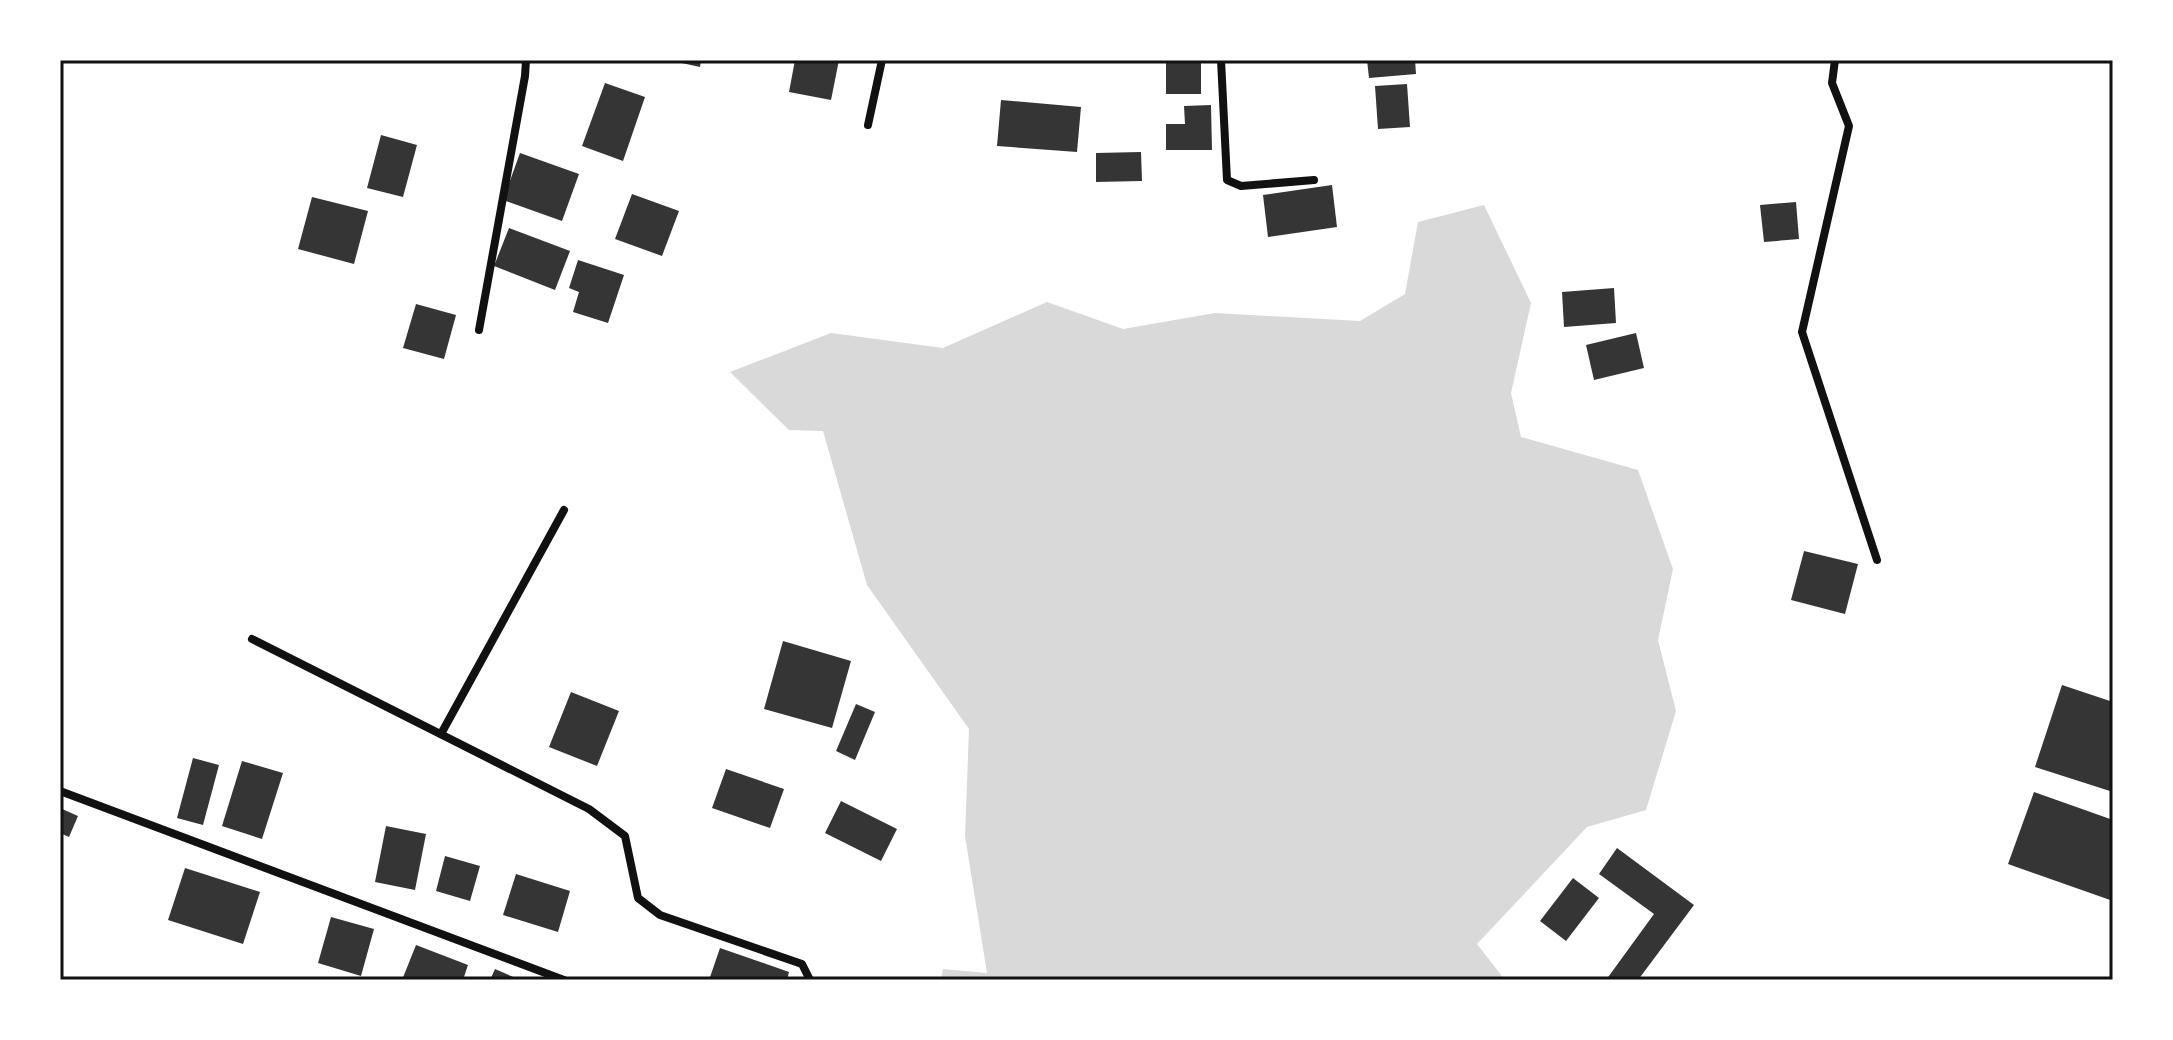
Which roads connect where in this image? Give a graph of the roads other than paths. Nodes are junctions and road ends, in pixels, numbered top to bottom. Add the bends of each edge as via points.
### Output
1 (526, 60) edge
2 (882, 60) edge
3 (1221, 60) edge
4 (1835, 60) edge
5 (868, 125) dead end
6 (1314, 180) dead end
7 (479, 330) dead end
8 (564, 510) dead end
9 (1877, 560) dead end
10 (252, 639) dead end
11 (441, 734) junction
12 (60, 791) edge
13 (564, 980) edge
14 (810, 980) edge

1 - 7 street
2 - 5 street
3 - 6 street via 1227,180 1241,186
4 - 9 street via 1832,83 1849,126 1802,332
8 - 11 street
10 - 11 street
11 - 14 street via 589,809 625,836 638,898 660,915 802,964
12 - 13 street

